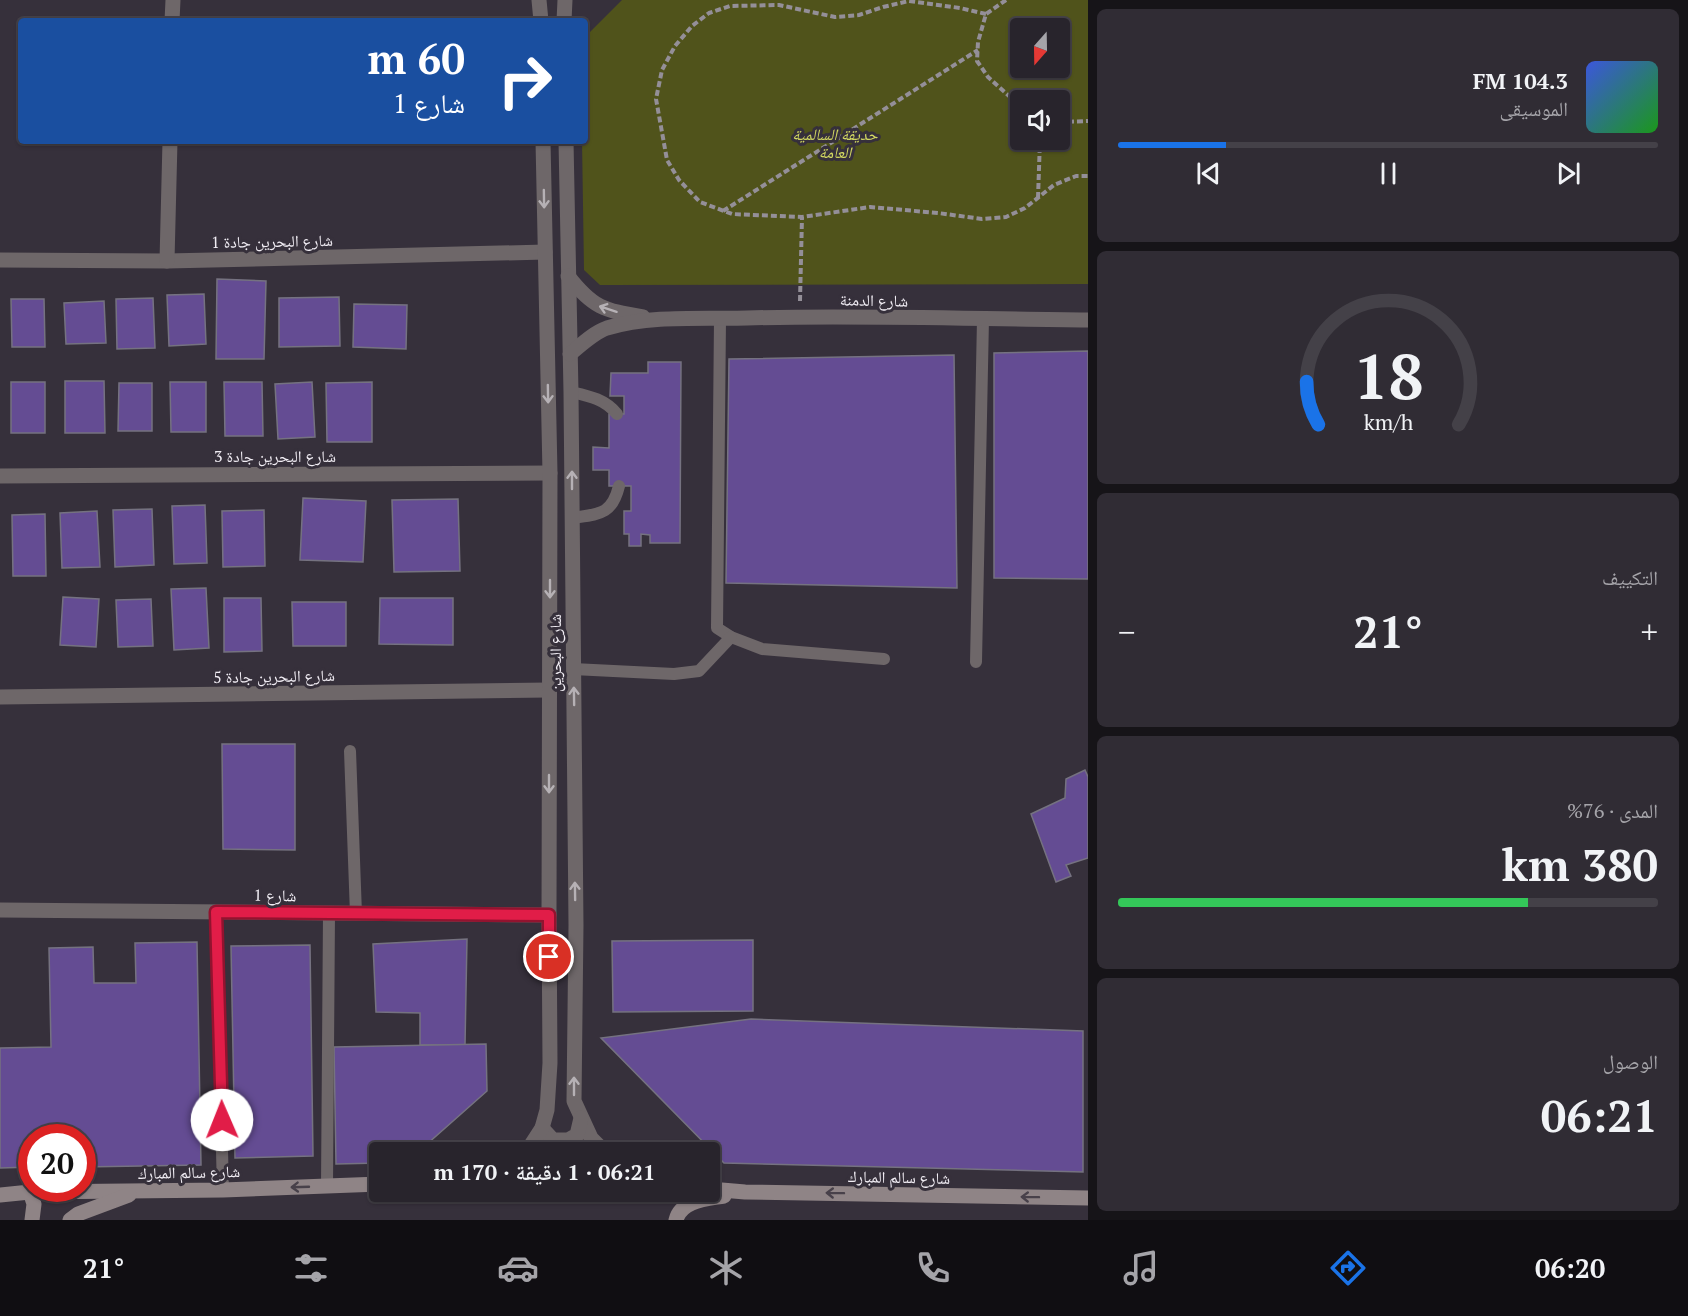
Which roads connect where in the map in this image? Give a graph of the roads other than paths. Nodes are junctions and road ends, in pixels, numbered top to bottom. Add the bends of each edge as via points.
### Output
1 (173, 0) edge
2 (539, 0) edge
3 (565, 0) edge
4 (172, 18) edge
5 (541, 18) edge
6 (564, 18) edge
7 (170, 144) edge
8 (543, 144) edge
9 (566, 144) edge
10 (545, 252) junction
11 (0, 260) edge
12 (167, 261) junction
13 (568, 276) junction
14 (720, 319) junction
15 (982, 319) junction
16 (661, 320) junction
17 (1088, 320) edge
18 (570, 354) junction
19 (572, 392) junction
20 (617, 414) dead end
21 (550, 473) junction
22 (0, 476) edge
23 (619, 486) dead end
24 (572, 518) junction
25 (731, 637) junction
26 (884, 659) dead end
27 (976, 662) dead end
28 (573, 669) junction
29 (549, 690) junction
30 (0, 697) edge
31 (350, 751) dead end
32 (0, 910) edge
33 (216, 912) junction
34 (328, 913) junction
35 (356, 914) junction
36 (549, 915) junction
37 (581, 1118) junction
38 (542, 1128) junction
39 (533, 1142) edge
40 (595, 1142) edge
41 (369, 1184) edge
42 (327, 1186) junction
43 (224, 1190) junction
44 (96, 1191) edge
45 (140, 1191) junction
46 (720, 1191) edge
47 (745, 1192) junction
48 (18, 1193) edge
49 (0, 1195) edge
50 (1088, 1198) edge
51 (33, 1202) edge
52 (32, 1220) edge
53 (70, 1220) edge
54 (676, 1220) edge

1 - 4 street
2 - 5 street
3 - 6 street
7 - 12 street
8 -> 10 street, شارع البحرين
9 - 13 street, شارع البحرين
10 - 12 street, شارع البحرين جادة 1
10 -> 21 street, شارع البحرين
11 - 12 street, شارع البحرين جادة 1
16 -> 13 street, شارع الدمنة via 597,305
13 - 18 street, شارع البحرين
14 - 15 street, شارع الدمنة
14 - 16 street, شارع الدمنة
14 - 25 lane via 717,628
15 - 17 street, شارع الدمنة
15 - 27 lane
16 - 18 street, شارع الدمنة via 604,329
18 - 19 street, شارع البحرين
19 - 20 lane via 609,404
24 -> 19 street, شارع البحرين
21 - 22 street, شارع البحرين جادة 3
21 -> 29 street, شارع البحرين
23 - 24 lane via 616,498 601,514
24 - 28 street, شارع البحرين
25 - 26 lane via 762,649
25 - 28 lane via 699,671 674,674
37 -> 28 street, شارع البحرين via 574,1101
29 - 30 street, شارع البحرين جادة 5
29 -> 36 street, شارع البحرين
31 - 35 lane
32 - 33 street, شارع 1
33 - 34 street, شارع 1
33 - 43 lane
34 - 35 street, شارع 1
34 - 42 lane
35 - 36 street, شارع 1
36 - 38 street, شارع البحرين via 550,1063
37 - 38 street via 577,1135 568,1140 554,1140
37 - 40 street, شارع البحرين
38 - 39 street, شارع البحرين
41 - 42 main road, شارع سالم المبارك
42 -> 43 main road, شارع سالم المبارك
43 - 45 main road, شارع سالم المبارك
44 - 45 main road, شارع سالم المبارك
45 - 53 main road
46 - 47 main road, شارع سالم المبارك
50 -> 47 main road, شارع سالم المبارك
47 - 54 main road via 690,1204
48 - 49 main road, شارع سالم المبارك
51 - 52 main road

